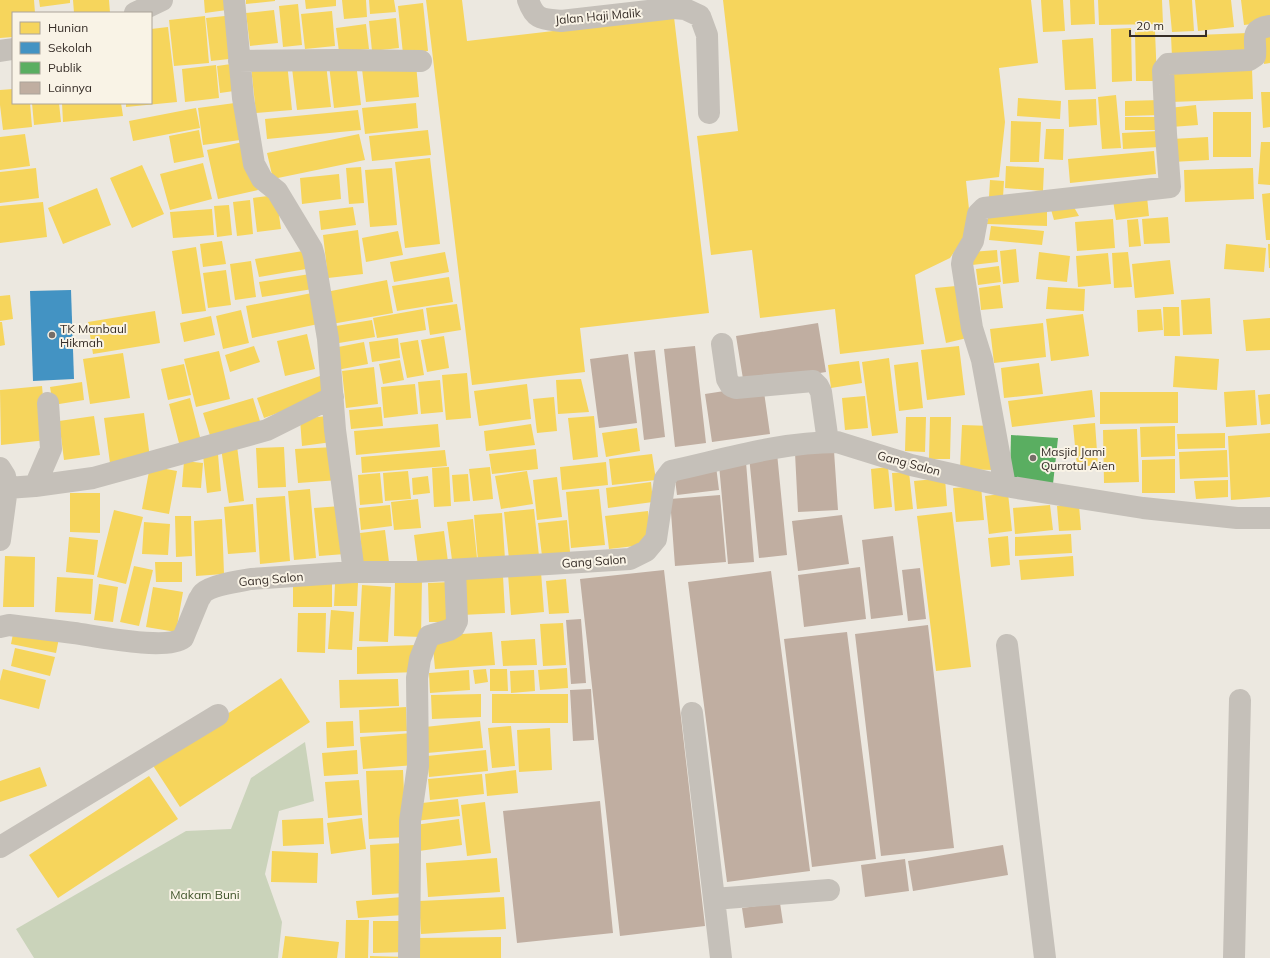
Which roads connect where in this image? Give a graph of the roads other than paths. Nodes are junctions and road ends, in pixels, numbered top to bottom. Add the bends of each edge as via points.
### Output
1 (162, 0) edge
2 (234, 0) edge
3 (528, 0) edge
4 (137, 12) edge
5 (1270, 26) edge
6 (12, 49) edge
7 (0, 51) edge
8 (239, 61) junction
9 (421, 61) dead end
10 (709, 113) dead end
11 (722, 344) dead end
12 (332, 397) junction
13 (48, 403) dead end
14 (828, 442) junction
15 (4, 478) edge
16 (35, 486) junction
17 (1005, 486) junction
18 (1270, 518) edge
19 (0, 540) edge
20 (455, 570) junction
21 (354, 572) junction
22 (0, 627) edge
23 (1007, 645) dead end
24 (1240, 700) dead end
25 (692, 713) dead end
26 (218, 715) dead end
27 (0, 847) edge
28 (829, 890) dead end
29 (714, 900) junction
30 (409, 958) edge
31 (721, 958) edge
32 (1045, 958) edge
33 (1234, 958) edge

1 - 4 street
2 - 8 street
3 - 10 street, Jalan Haji Malik via 532,12 544,19 561,21 674,8 685,9 700,16 708,35
5 - 17 street via 1257,31 1254,38 1255,56 1249,60 1168,64 1163,70 1170,187 984,208 978,214 973,241 962,264 972,328 982,360
6 - 7 street
8 - 9 street
8 - 12 street via 254,164 262,179 277,191 312,249 328,339
11 - 14 street via 727,378 731,386 736,388 813,381 821,392
12 - 16 street via 267,430 93,478
12 - 21 street
13 - 16 street via 51,449
14 - 17 street, Gang Salon via 837,442 911,465
14 - 20 street, Gang Salon via 778,447 671,471 665,479 656,540 646,551 630,559
15 - 16 street
15 - 19 street
17 - 18 street, Gang Salon via 1143,508 1237,518
20 - 21 street, Gang Salon
20 - 30 street via 454,627 429,636 420,658 417,678 418,766 410,821
21 - 22 street, Gang Salon via 251,579 235,581 208,590 203,593 183,638 171,643 137,642 10,626
23 - 32 street
24 - 33 street
25 - 29 street
26 - 27 street
28 - 29 street
29 - 31 street

